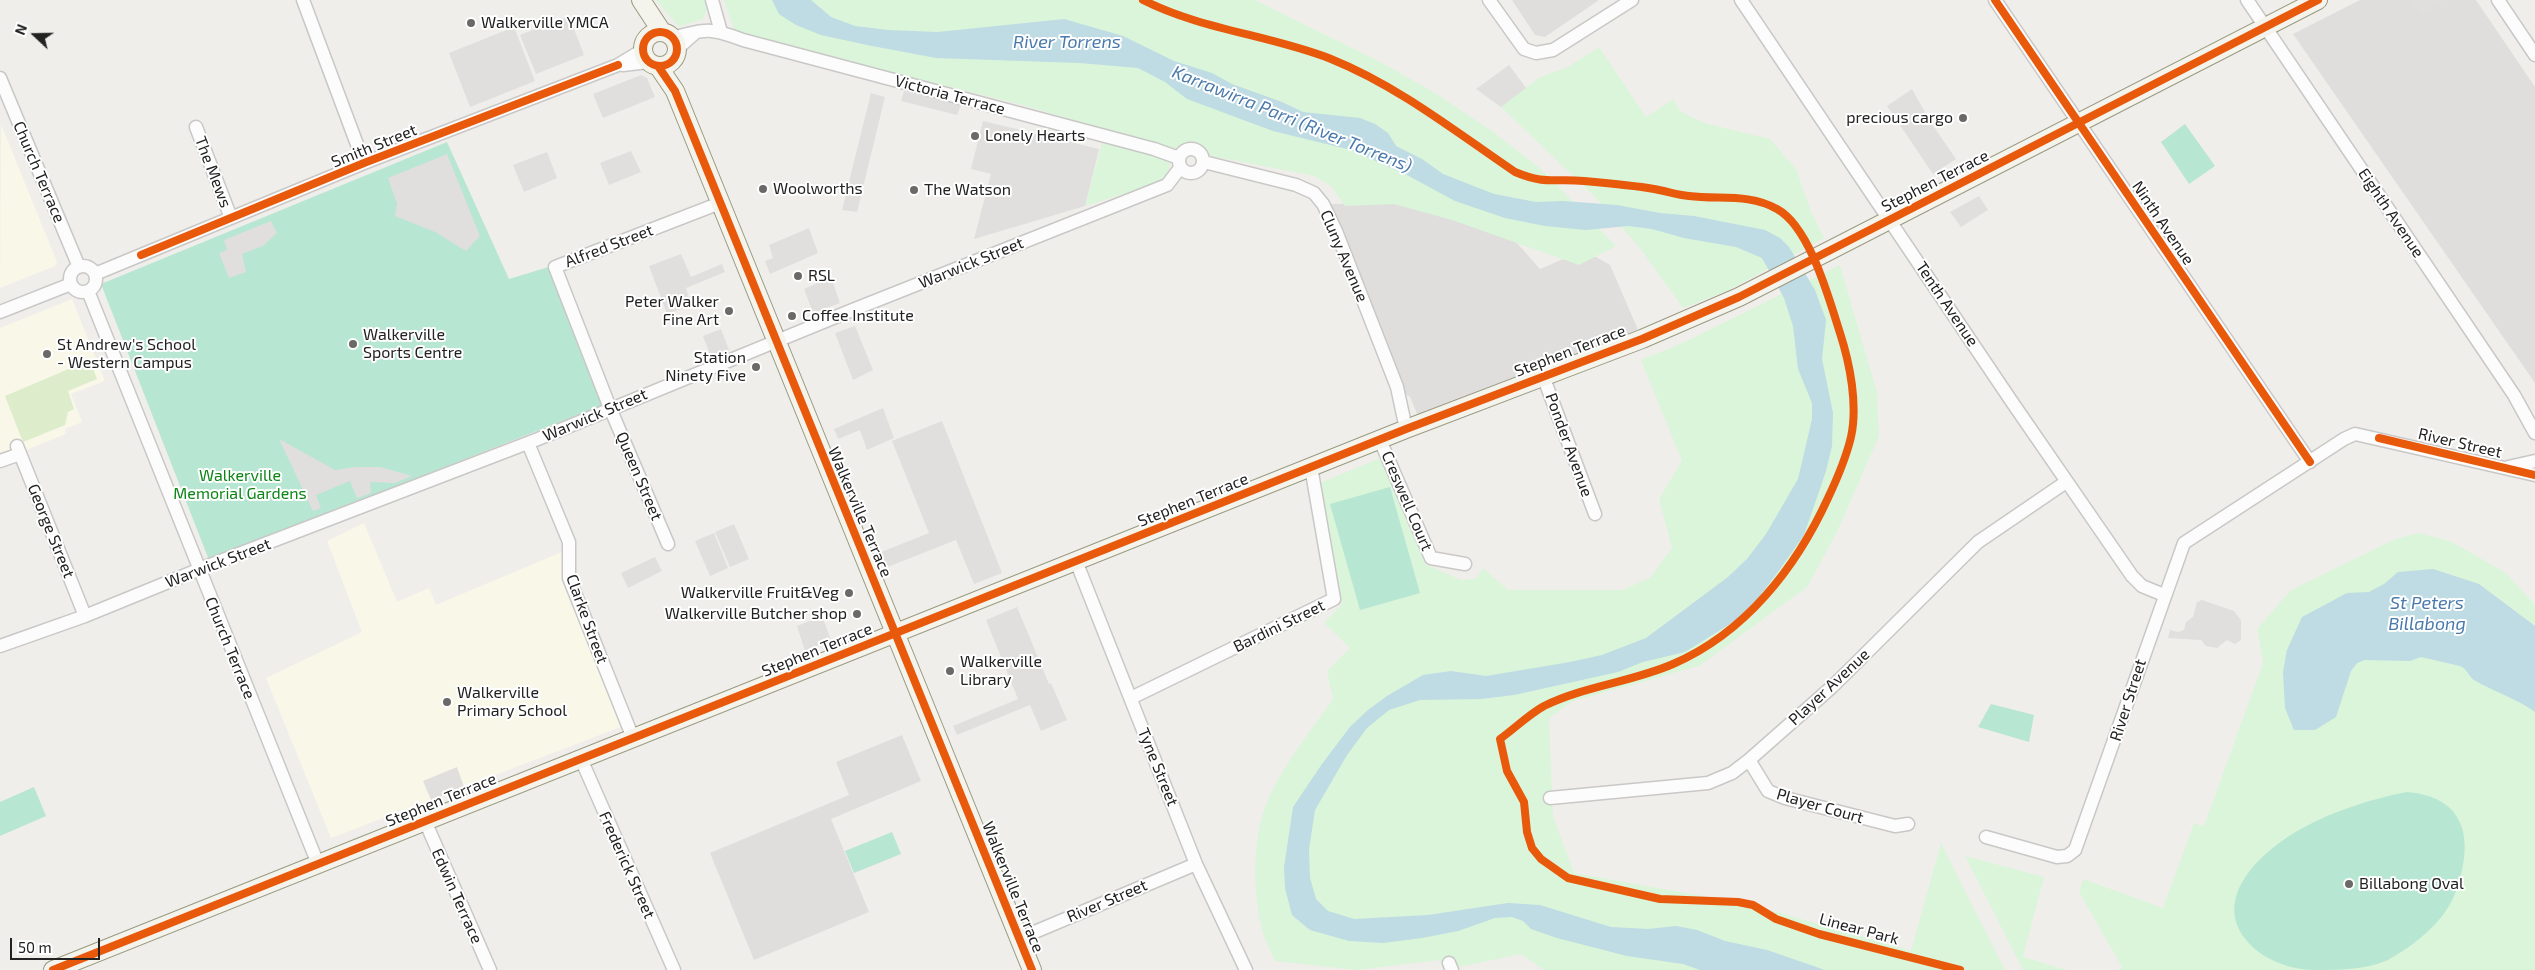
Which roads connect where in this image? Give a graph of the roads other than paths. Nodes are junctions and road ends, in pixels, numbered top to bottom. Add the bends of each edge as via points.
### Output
1 (303, 0) edge
2 (712, 0) edge
3 (1489, 0) edge
4 (1632, 0) edge
5 (1741, 0) edge
6 (1995, 0) edge
7 (2247, 0) edge
8 (2318, 0) edge
9 (2498, 0) edge
10 (642, 2) edge
11 (2266, 27) junction
12 (721, 32) junction
13 (660, 49) junction
14 (2535, 55) edge
15 (0, 78) edge
16 (2079, 124) junction
17 (196, 127) dead end
18 (1204, 162) junction
19 (1180, 163) junction
20 (364, 164) junction
21 (720, 203) junction
22 (231, 218) junction
23 (1890, 219) junction
24 (79, 267) junction
25 (95, 274) junction
26 (71, 284) junction
27 (88, 292) junction
28 (0, 312) edge
29 (777, 342) junction
30 (1543, 376) junction
31 (610, 408) junction
32 (1406, 429) junction
33 (2534, 430) edge
34 (1380, 440) junction
35 (528, 443) junction
36 (2535, 461) edge
37 (0, 462) edge
38 (2310, 462) junction
39 (1311, 467) junction
40 (2505, 467) junction
41 (2535, 475) edge
42 (2066, 482) junction
43 (1595, 514) dead end
44 (668, 544) dead end
45 (1076, 561) junction
46 (1465, 564) dead end
47 (199, 570) junction
48 (2164, 595) junction
49 (86, 616) junction
50 (896, 633) junction
51 (0, 646) edge
52 (1130, 698) junction
53 (633, 738) junction
54 (581, 759) junction
55 (1749, 760) junction
56 (1550, 798) dead end
57 (425, 821) junction
58 (1908, 824) dead end
59 (1986, 837) dead end
60 (318, 864) junction
61 (1196, 864) junction
62 (1018, 939) junction
63 (53, 970) edge
64 (490, 970) edge
65 (674, 970) edge
66 (1032, 970) edge
67 (1246, 970) edge

1 - 20 street
2 - 12 street
3 - 4 street via 1524,49 1541,53 1553,50
5 - 23 street, Tenth Avenue
6 - 16 street, Ninth Avenue
7 - 11 street, Eighth Avenue
8 - 11 main road, Stephen Terrace
9 - 14 street
10 - 13 main road, Walkerville Terrace
11 - 16 main road, Stephen Terrace
11 - 33 street, Eighth Avenue via 2514,395
12 - 13 street, Victoria Terrace via 700,30
12 - 19 street, Victoria Terrace via 1154,149
13 - 20 street, Smith Street
13 - 21 main road, Walkerville Terrace
15 - 24 street, Church Terrace
16 - 23 main road, Stephen Terrace
16 - 38 street, Ninth Avenue
17 - 22 street, The Mews
18 - 19 street via 1193,173 1186,172
18 - 19 street via 1201,153 1193,149 1185,150
18 - 32 street, Cluny Avenue via 1296,185 1314,194 1323,204 1397,387
19 - 29 street, Warwick Street via 1167,185
20 - 22 street, Smith Street
21 - 29 main road, Walkerville Terrace
21 - 31 street, Alfred Street via 555,268
22 - 25 street, Smith Street
23 - 30 main road, Stephen Terrace via 1739,297 1642,339
23 - 42 street, Tenth Avenue
24 - 25 street via 87,266
24 - 26 street via 72,272
25 - 27 street via 95,285
26 - 27 street via 79,292
26 - 28 street
27 - 47 street, Church Terrace
29 - 31 street, Warwick Street
29 - 50 main road, Walkerville Terrace
30 - 32 main road, Stephen Terrace
30 - 43 street, Ponder Avenue
31 - 35 street, Warwick Street
31 - 44 street, Queen Street
32 - 34 main road, Stephen Terrace
34 - 39 main road, Stephen Terrace
34 - 46 street, Creswell Court via 1431,558
35 - 47 street, Warwick Street
35 - 53 street, Clarke Street via 569,542 569,578
36 - 40 street, River Street
37 - 49 street, George Street via 19,450
38 - 40 street, River Street via 2355,434
38 - 48 street, River Street via 2184,543
39 - 45 main road, Stephen Terrace
39 - 52 street, Bardini Street via 1334,599
40 - 41 street, River Street
42 - 48 street, Tenth Avenue via 2138,583
42 - 55 street, Player Avenue via 1978,542 1834,686
45 - 50 main road, Stephen Terrace
45 - 52 street, Tyne Street
47 - 49 street, Warwick Street
47 - 60 street, Church Terrace
48 - 59 street, River Street via 2075,850 2067,856 2057,857
49 - 51 street, Warwick Street
50 - 53 main road, Stephen Terrace
50 - 62 main road, Walkerville Terrace
52 - 61 street, Tyne Street
53 - 54 main road, Stephen Terrace
54 - 57 main road, Stephen Terrace
54 - 65 street, Frederick Street
55 - 56 street, Player Avenue via 1732,773 1708,783
55 - 58 street, Player Court via 1768,791 1785,798 1895,826
57 - 60 main road, Stephen Terrace
57 - 64 street, Edwin Terrace
60 - 63 main road, Stephen Terrace
61 - 62 street, River Street
61 - 67 street, Tyne Street
62 - 66 main road, Walkerville Terrace

